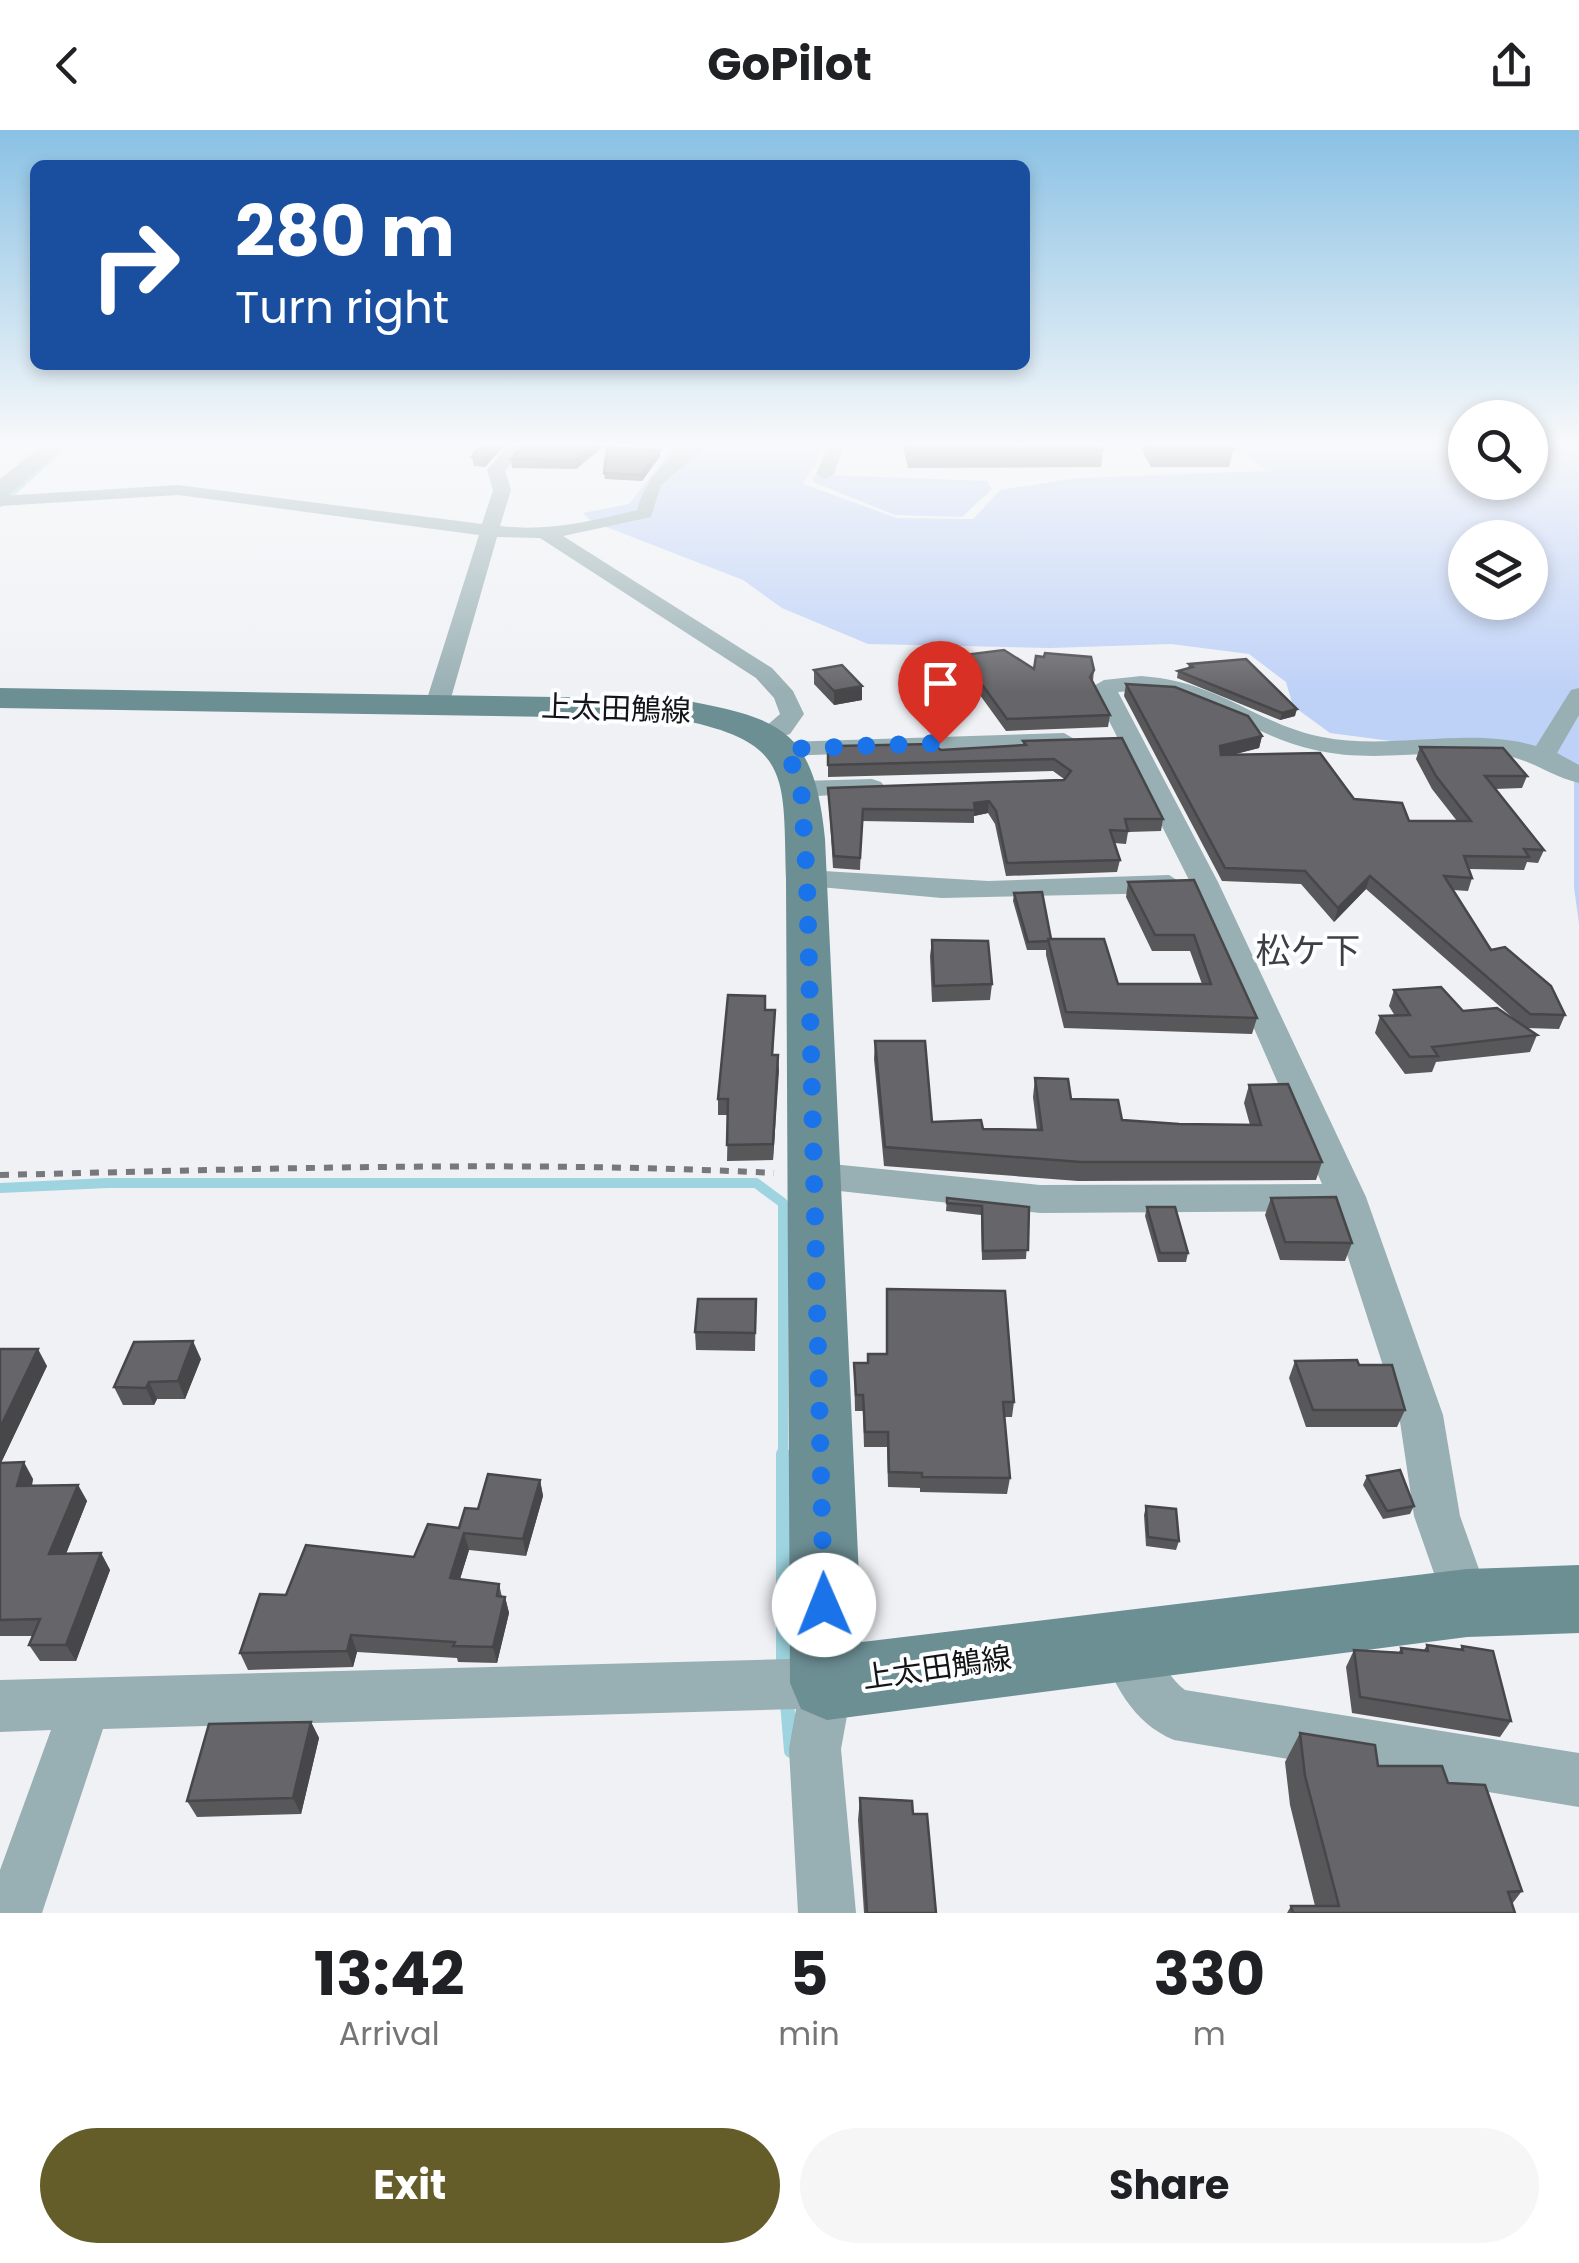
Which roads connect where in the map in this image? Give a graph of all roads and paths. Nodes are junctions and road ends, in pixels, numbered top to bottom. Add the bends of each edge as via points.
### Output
1 (455, 525) edge
2 (491, 525) edge
3 (600, 525) edge
4 (489, 531) junction
5 (546, 533) junction
6 (1579, 695) edge
7 (0, 698) edge
8 (437, 704) junction
9 (1110, 739) junction
10 (1016, 741) junction
11 (1542, 755) junction
12 (786, 757) junction
13 (1023, 770) edge
14 (1579, 774) edge
15 (895, 787) edge
16 (807, 880) junction
17 (1204, 882) junction
18 (0, 1175) edge
19 (812, 1175) junction
20 (1346, 1196) junction
21 (1579, 1599) edge
22 (1467, 1603) junction
23 (1122, 1642) junction
24 (826, 1684) junction
25 (86, 1704) junction
26 (0, 1706) edge
27 (1579, 1780) edge
28 (13, 1913) edge
29 (827, 1913) edge

1 - 4 street
2 - 4 street
3 - 5 street
4 - 5 street
4 - 8 street
5 - 12 street via 764,674 792,714 780,729
6 - 11 street
7 - 8 main road, 上太田鵤線
8 - 12 main road, 上太田鵤線 via 718,715
9 - 10 street
9 - 11 street via 1104,687 1158,681 1188,686 1282,734 1322,745 1488,744
9 - 17 street
10 - 12 street
10 - 13 street
11 - 14 street
12 - 15 street
12 - 16 main road, 上太田鵤線
16 - 17 street via 954,891
16 - 19 main road, 上太田鵤線
17 - 20 street
18 - 19 path via 678,1168
19 - 20 street via 1040,1199
19 - 24 main road, 上太田鵤線
20 - 22 street via 1421,1415 1437,1516
21 - 22 main road, 上太田鵤線
22 - 23 main road, 上太田鵤線
23 - 24 main road, 上太田鵤線
23 - 27 street via 1152,1697 1174,1714
24 - 25 street
24 - 29 street via 815,1749
25 - 26 street
25 - 28 street

